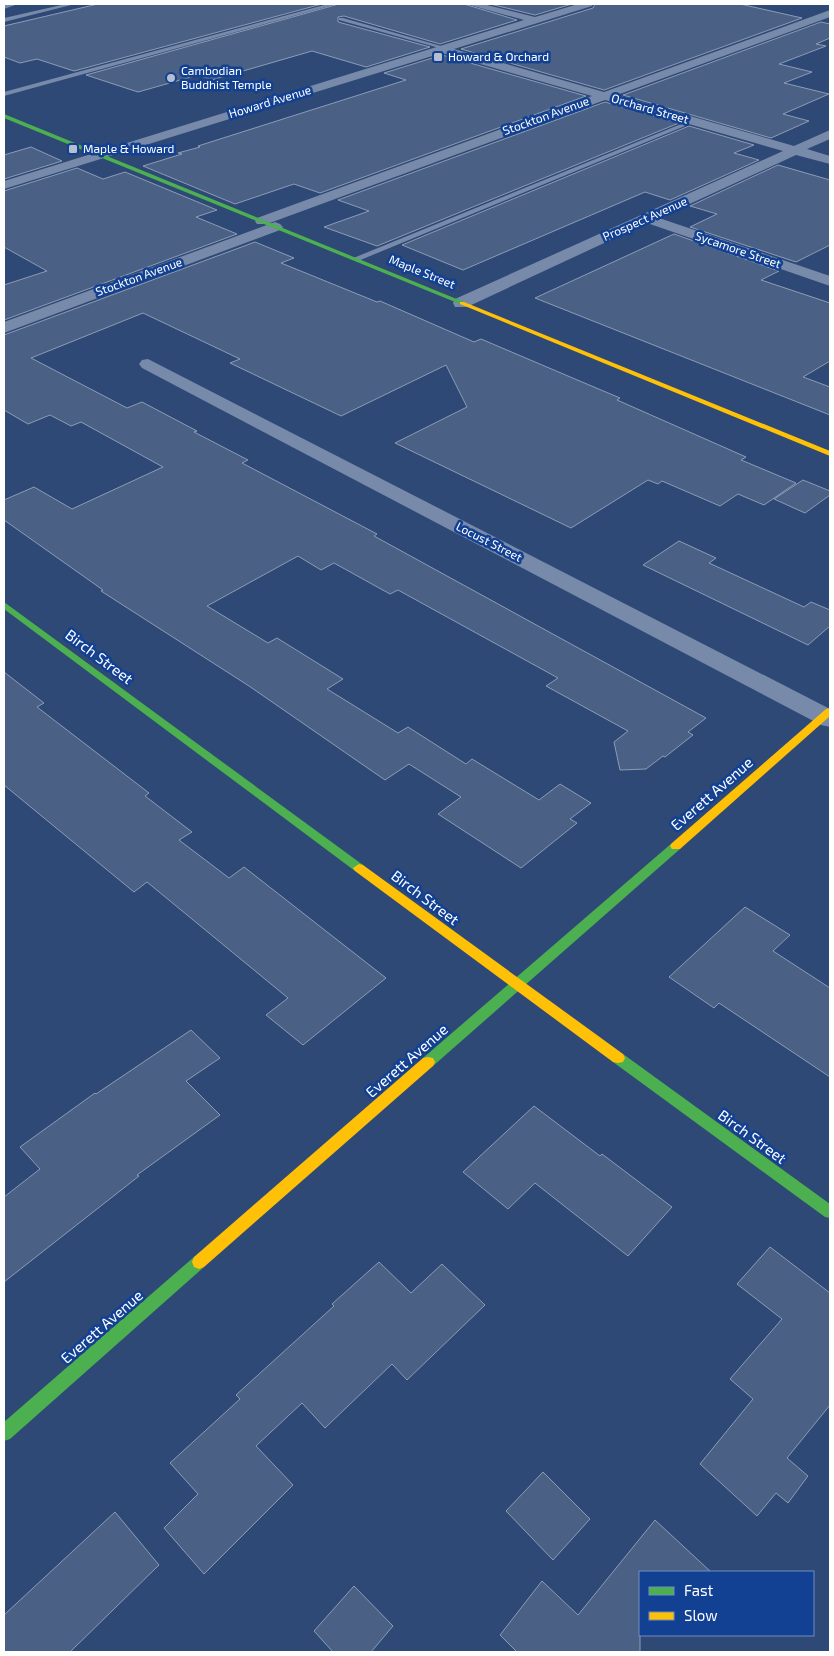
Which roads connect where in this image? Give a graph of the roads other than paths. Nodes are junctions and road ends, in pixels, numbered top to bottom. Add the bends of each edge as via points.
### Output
1 (13, 4) edge
2 (72, 4) edge
3 (334, 4) edge
4 (471, 4) edge
5 (588, 4) edge
6 (821, 4) edge
7 (4, 6) edge
8 (830, 6) edge
9 (830, 13) edge
10 (341, 19) dead end
11 (4, 20) edge
12 (536, 20) junction
13 (442, 48) junction
14 (4, 94) edge
15 (603, 96) junction
16 (4, 116) edge
17 (693, 121) junction
18 (830, 134) edge
19 (796, 150) junction
20 (100, 155) junction
21 (830, 160) edge
22 (4, 185) edge
23 (646, 218) junction
24 (268, 224) junction
25 (355, 259) junction
26 (830, 281) edge
27 (461, 303) junction
28 (4, 328) edge
29 (148, 364) dead end
30 (830, 454) edge
31 (4, 604) edge
32 (828, 716) edge
33 (517, 985) junction
34 (830, 1212) edge
35 (4, 1433) edge

1 - 7 street
2 - 11 lane
3 - 14 lane
4 - 12 street
5 - 12 street, Howard Avenue
6 - 8 street
9 - 15 street, Stockton Avenue
10 - 13 lane
12 - 13 street, Howard Avenue
13 - 15 street, Orchard Street
13 - 20 street, Howard Avenue
15 - 17 street, Orchard Street
15 - 24 street, Stockton Avenue
16 - 20 street, Maple Street
17 - 19 street, Orchard Street
17 - 25 lane
18 - 19 street, Prospect Avenue
19 - 21 street, Orchard Street
19 - 23 street, Prospect Avenue
20 - 22 street, Howard Avenue
20 - 24 street, Maple Street
23 - 26 street, Sycamore Street
23 - 27 street, Prospect Avenue
24 - 25 street, Maple Street
24 - 28 street, Stockton Avenue
25 - 27 street, Maple Street
27 - 30 street, Maple Street
29 - 32 street, Locust Street
31 - 33 street, Birch Street
32 - 33 street, Everett Avenue
33 - 34 street, Birch Street
33 - 35 street, Everett Avenue

